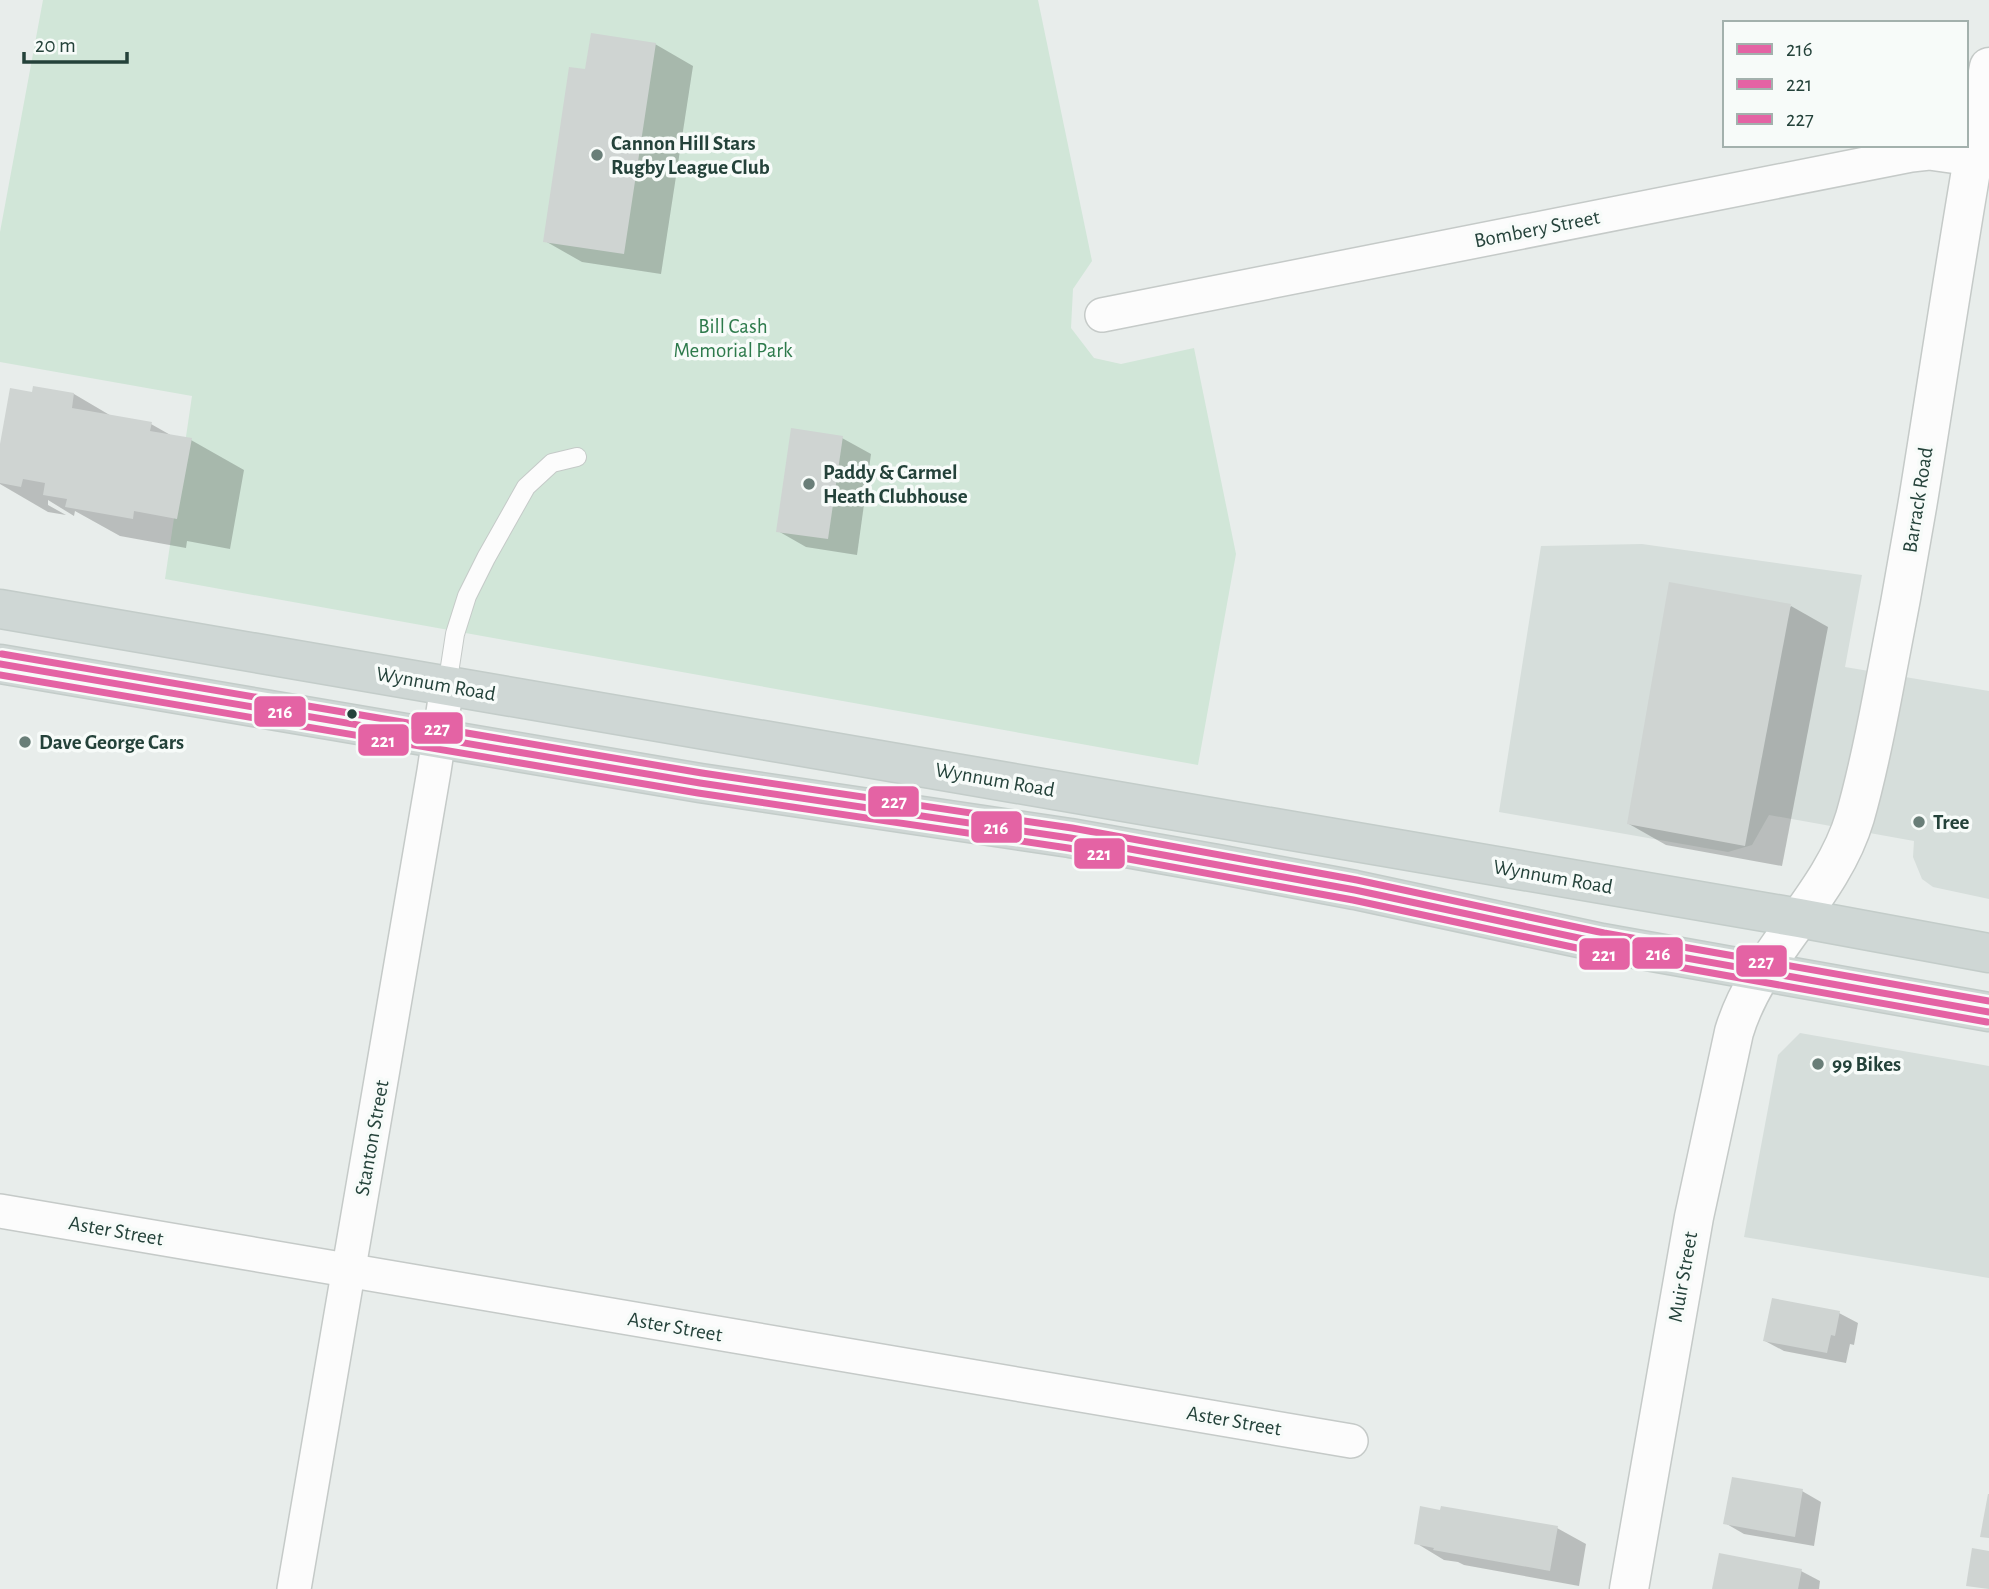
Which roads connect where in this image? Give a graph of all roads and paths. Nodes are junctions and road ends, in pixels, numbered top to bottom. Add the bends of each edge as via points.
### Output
1 (1989, 67) edge
2 (1972, 159) junction
3 (1101, 315) dead end
4 (577, 457) dead end
5 (0, 609) edge
6 (0, 664) edge
7 (447, 686) junction
8 (440, 739) junction
9 (1799, 918) junction
10 (1989, 953) edge
11 (1761, 971) junction
12 (1989, 1012) edge
13 (0, 1211) edge
14 (349, 1272) junction
15 (1351, 1441) dead end
16 (294, 1589) edge
17 (1629, 1589) edge

1 - 2 street, Barrack Road
2 - 3 street, Bombery Street via 1911,155
2 - 9 street, Barrack Road via 1902,600 1871,761 1844,844
4 - 7 lane via 552,463 526,486 467,596
5 - 7 main road, Wynnum Road
6 - 8 main road
7 - 8 street, Stanton Street
7 - 9 main road, Wynnum Road
8 - 11 main road via 741,790 1070,838
8 - 14 street, Stanton Street
9 - 10 main road, Wynnum Road
9 - 11 street, Barrack Road
11 - 12 main road
11 - 17 street, Muir Street via 1734,1032 1697,1203
13 - 14 street, Aster Street
14 - 15 street, Aster Street
14 - 16 street, Stanton Street

